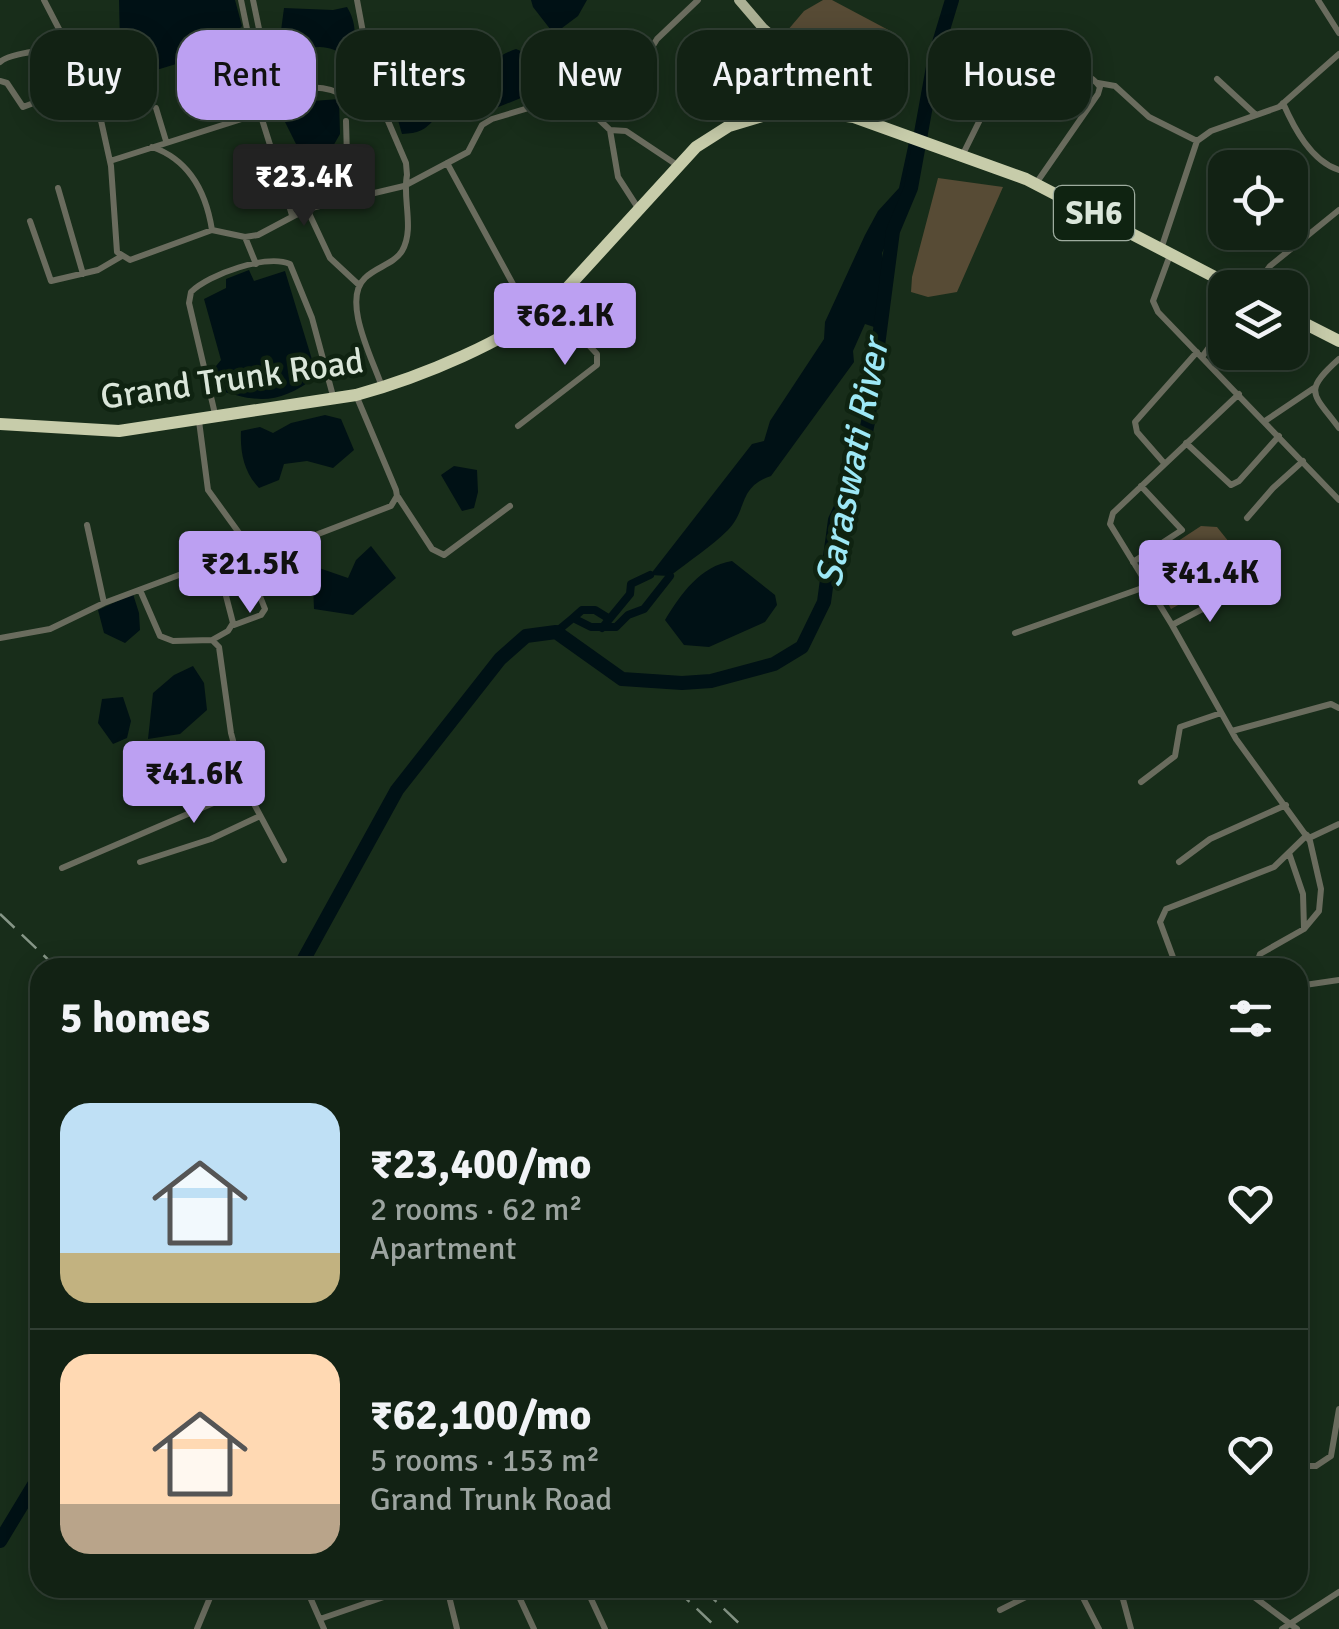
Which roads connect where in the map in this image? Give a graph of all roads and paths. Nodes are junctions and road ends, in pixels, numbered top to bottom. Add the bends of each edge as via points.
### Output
1 (44, 0) edge
2 (241, 0) edge
3 (253, 0) edge
4 (357, 0) edge
5 (698, 0) edge
6 (739, 0) edge
7 (1318, 0) edge
8 (60, 30) edge
9 (247, 30) edge
10 (260, 30) edge
11 (363, 30) edge
12 (767, 30) edge
13 (1339, 32) edge
14 (657, 39) edge
15 (30, 54) edge
16 (1339, 54) edge
17 (0, 62) edge
18 (1091, 79) edge
19 (1217, 79) dead end
20 (0, 81) edge
21 (1098, 84) junction
22 (1283, 103) junction
23 (30, 104) edge
24 (521, 110) edge
25 (157, 111) edge
26 (1257, 116) junction
27 (101, 120) edge
28 (236, 120) edge
29 (262, 120) edge
30 (387, 120) edge
31 (599, 120) edge
32 (752, 120) edge
33 (862, 120) edge
34 (981, 120) edge
35 (346, 121) dead end
36 (610, 130) junction
37 (166, 141) junction
38 (1197, 141) junction
39 (150, 147) junction
40 (963, 156) junction
41 (110, 161) junction
42 (447, 163) junction
43 (676, 166) junction
44 (1339, 170) edge
45 (1036, 183) junction
46 (404, 186) junction
47 (58, 188) dead end
48 (366, 195) junction
49 (638, 208) junction
50 (307, 209) junction
51 (1339, 210) edge
52 (292, 215) junction
53 (30, 220) dead end
54 (212, 230) junction
55 (245, 238) junction
56 (1166, 252) junction
57 (122, 256) junction
58 (256, 264) junction
59 (1267, 270) edge
60 (83, 274) junction
61 (1208, 274) edge
62 (359, 285) junction
63 (551, 305) junction
64 (532, 319) junction
65 (1308, 325) edge
66 (1339, 341) edge
67 (1208, 345) edge
68 (1200, 354) junction
69 (1339, 360) edge
70 (382, 388) junction
71 (1314, 388) junction
72 (1239, 394) junction
73 (356, 395) junction
74 (334, 398) junction
75 (0, 414) edge
76 (216, 416) junction
77 (198, 418) junction
78 (1265, 421) junction
79 (518, 426) dead end
80 (0, 427) edge
81 (60, 428) junction
82 (1339, 428) edge
83 (119, 431) junction
84 (1279, 436) junction
85 (1186, 444) junction
86 (1303, 461) junction
87 (1164, 463) junction
88 (1141, 486) junction
89 (397, 496) junction
90 (1339, 500) edge
91 (510, 506) dead end
92 (1247, 518) dead end
93 (87, 525) dead end
94 (227, 562) junction
95 (1133, 562) junction
96 (264, 566) junction
97 (250, 570) junction
98 (1148, 586) junction
99 (140, 590) junction
100 (1231, 594) dead end
101 (104, 603) junction
102 (1172, 624) junction
103 (232, 626) junction
104 (1016, 634) dead end
105 (0, 638) edge
106 (212, 640) junction
107 (1339, 708) edge
108 (1222, 713) junction
109 (1232, 732) junction
110 (237, 756) junction
111 (1142, 782) dead end
112 (246, 789) junction
113 (151, 791) dead end
114 (1286, 805) junction
115 (260, 816) junction
116 (1339, 824) edge
117 (1308, 837) junction
118 (1289, 853) junction
119 (284, 860) dead end
120 (140, 862) dead end
121 (1179, 862) dead end
122 (62, 868) dead end
123 (1304, 929) junction
124 (1173, 958) edge
125 (1259, 958) edge
126 (1339, 980) edge
127 (1308, 985) edge
128 (1339, 1409) edge
129 (1308, 1466) edge
130 (1339, 1592) edge
131 (210, 1598) edge
132 (311, 1598) edge
133 (381, 1598) edge
134 (449, 1598) edge
135 (520, 1598) edge
136 (591, 1598) edge
137 (1024, 1598) edge
138 (1083, 1598) edge
139 (1123, 1598) edge
140 (1255, 1598) edge
141 (1000, 1610) dead end
142 (320, 1619) junction
143 (1294, 1627) edge
144 (197, 1629) edge
145 (324, 1629) edge
146 (457, 1629) edge
147 (534, 1629) edge
148 (605, 1629) edge
149 (1099, 1629) edge
150 (1131, 1629) edge
151 (1282, 1629) edge

1 - 8 street
2 - 9 street
3 - 10 street
4 - 11 street
5 - 14 street
6 - 12 main road
7 - 13 street
15 - 17 street
16 - 22 street
18 - 21 street
19 - 26 street
20 - 23 street via 22,107
21 - 38 street via 1115,86 1150,117
21 - 45 street via 1098,94
22 - 26 street
22 - 44 street via 1299,136
24 - 42 street via 482,125 468,152
25 - 37 street
26 - 38 street
27 - 41 street
28 - 37 street
29 - 52 street
30 - 46 street via 406,164
31 - 36 street
32 - 43 highway, Grand Trunk Road via 715,134
33 - 40 highway, Grand Trunk Road / SH6
34 - 40 street
35 - 48 street via 347,157
36 - 43 street via 626,131
36 - 49 street via 618,177
37 - 39 street
38 - 56 street
39 - 41 street
39 - 54 street via 178,159 198,184
40 - 45 highway, Grand Trunk Road / SH6
41 - 57 street
42 - 46 street
42 - 64 street
43 - 49 highway, Grand Trunk Road
45 - 56 highway, Grand Trunk Road / SH6
46 - 48 street
46 - 62 street via 404,247
47 - 60 street
48 - 50 street
49 - 63 highway, Grand Trunk Road
50 - 52 street
50 - 62 street via 330,258
51 - 59 street
52 - 55 street
53 - 60 street via 47,277
54 - 55 street
54 - 57 street via 145,257
55 - 58 street
56 - 61 highway, Grand Trunk Road / SH6
56 - 68 street via 1154,302
57 - 60 street
58 - 74 street via 290,264
58 - 76 street via 191,292
62 - 70 street via 355,305
63 - 64 highway, Grand Trunk Road
63 - 79 street via 598,362
64 - 70 highway, Grand Trunk Road
65 - 66 highway
67 - 68 street
68 - 72 street
68 - 87 street via 1135,422
69 - 71 street
70 - 73 highway, Grand Trunk Road
71 - 78 street
71 - 82 street
72 - 78 street
72 - 85 street
73 - 74 highway, Grand Trunk Road
73 - 89 street
74 - 76 highway, Grand Trunk Road
75 - 81 highway
76 - 77 highway, Grand Trunk Road
77 - 83 highway, Grand Trunk Road
77 - 96 street via 208,490
78 - 84 street
80 - 81 highway
80 - 83 highway
81 - 83 highway, Grand Trunk Road
84 - 85 street via 1231,485
84 - 86 street
85 - 87 street
86 - 90 street
86 - 92 street
87 - 88 street
88 - 95 street via 1110,518
88 - 95 street via 1182,532
89 - 91 street via 440,555
89 - 96 street via 390,506 287,546
93 - 101 street
94 - 97 street
94 - 99 street
94 - 103 street
95 - 98 street
96 - 97 street
97 - 103 street via 265,609
98 - 102 street
98 - 104 street
99 - 101 street
99 - 106 street via 160,636
100 - 102 street
101 - 105 street via 50,629
102 - 108 street
103 - 106 street
106 - 110 street via 220,652
107 - 109 street via 1330,704
108 - 109 street
108 - 111 street via 1184,724 1173,758
109 - 114 street
110 - 112 street
110 - 113 street
112 - 115 street
112 - 122 street
114 - 117 street
114 - 121 street via 1210,839
115 - 119 street
115 - 120 street
116 - 117 street
117 - 118 street
117 - 123 street via 1321,902
118 - 123 street via 1303,894
118 - 124 street via 1264,872 1166,909 1160,922
123 - 125 street
126 - 127 street
128 - 129 street via 1332,1456
130 - 143 street
131 - 144 street
132 - 142 street
133 - 142 street
134 - 146 street
135 - 147 street
136 - 148 street
137 - 141 street
138 - 149 street
139 - 150 street
140 - 143 street
142 - 145 street
143 - 151 street

